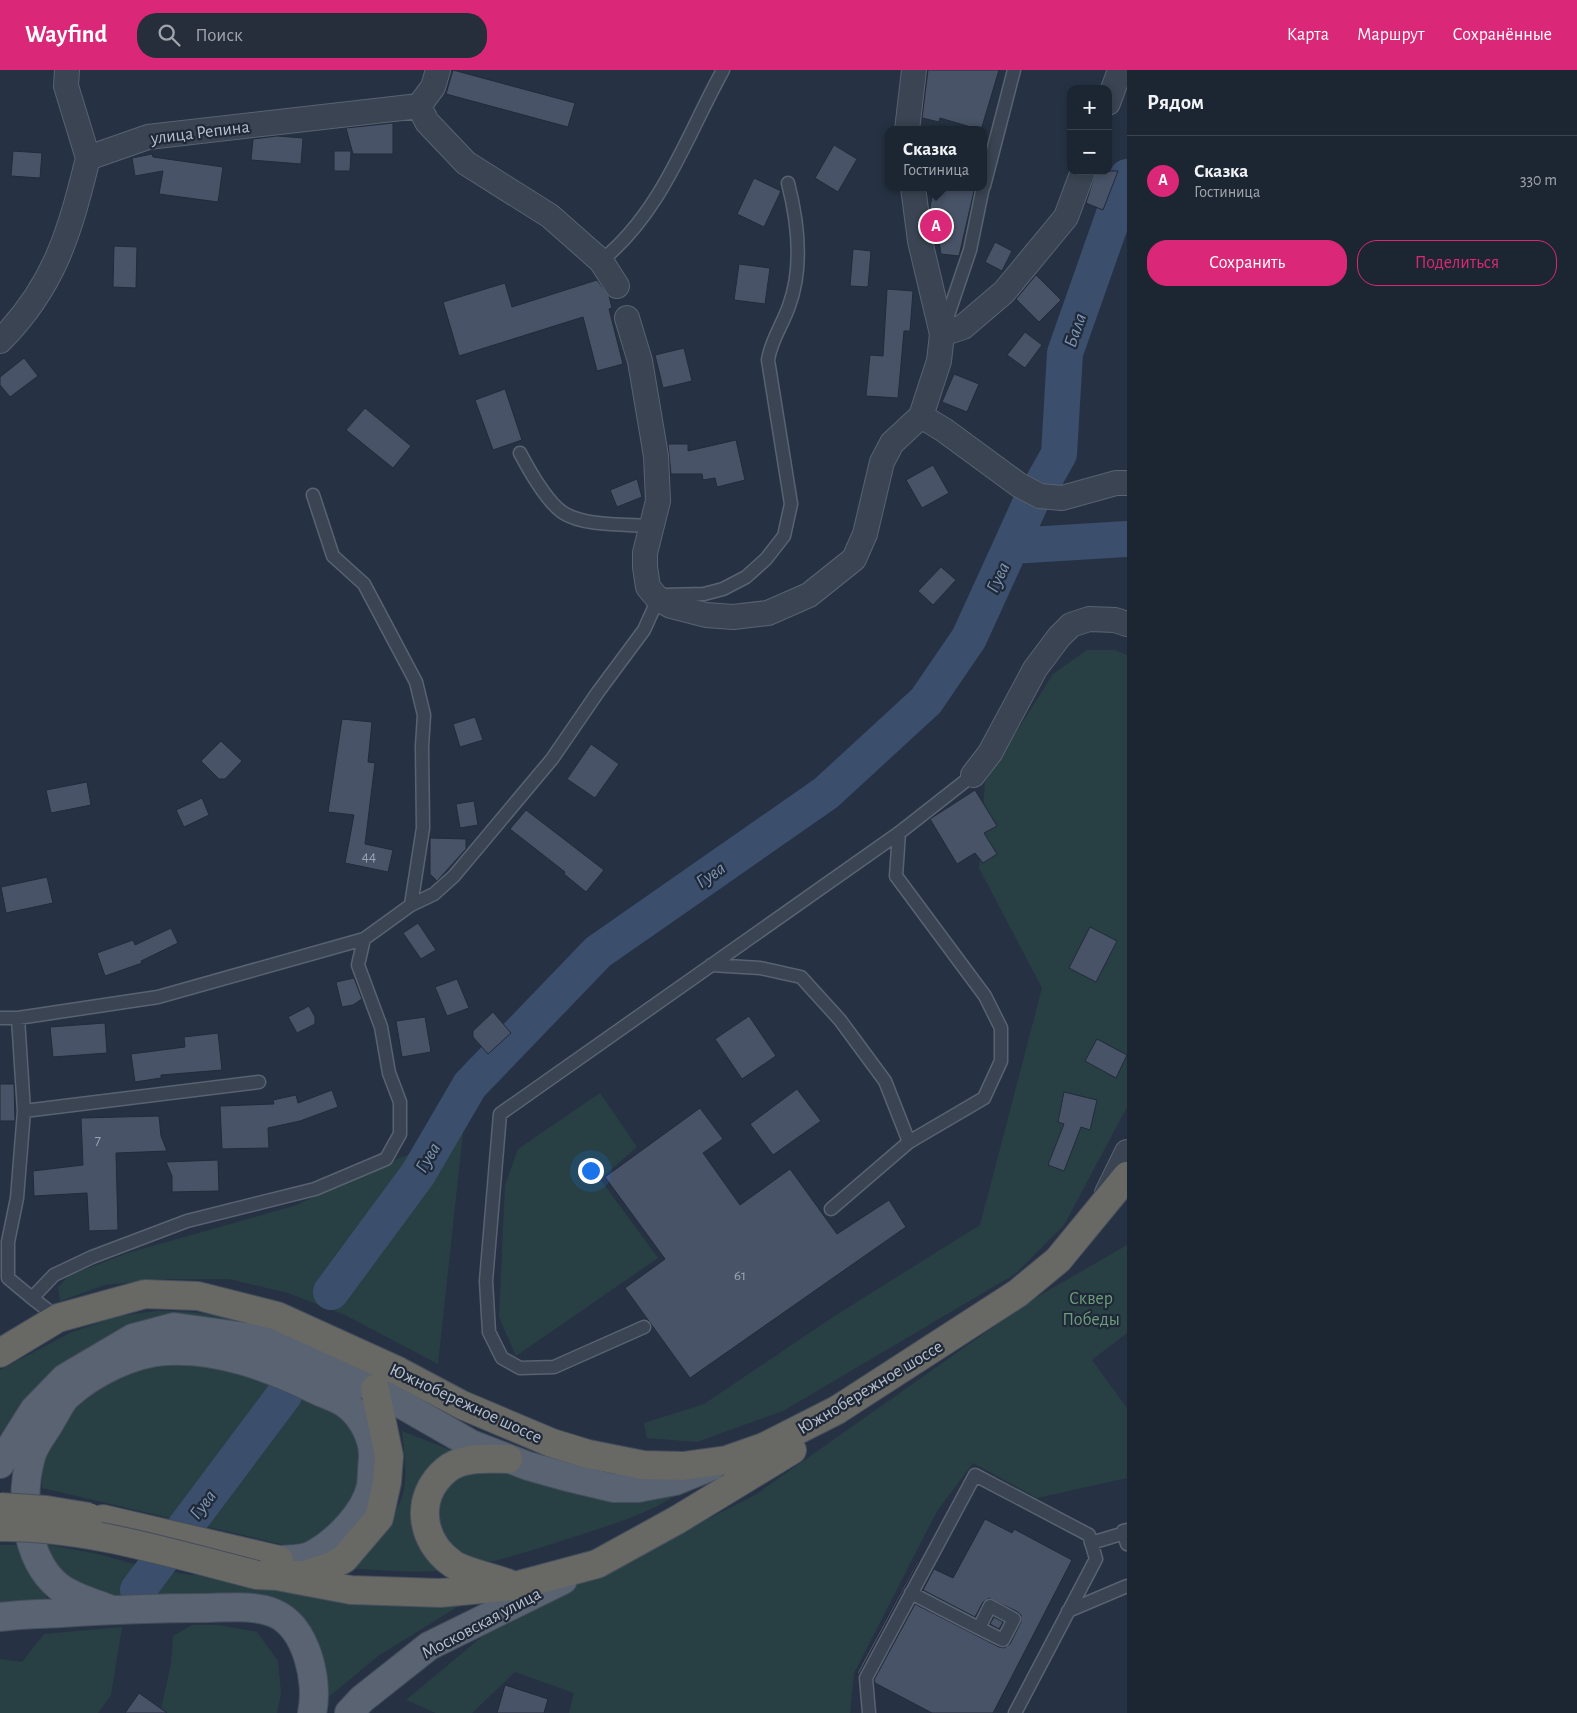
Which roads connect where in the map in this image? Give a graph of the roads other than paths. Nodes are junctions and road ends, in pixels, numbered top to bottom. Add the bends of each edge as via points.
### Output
1 (67, 70) edge
2 (438, 70) edge
3 (722, 70) edge
4 (914, 70) edge
5 (1014, 70) edge
6 (1120, 70) edge
7 (1112, 92) edge
8 (419, 106) junction
9 (907, 126) edge
10 (88, 158) junction
11 (987, 172) edge
12 (1082, 175) edge
13 (788, 183) dead end
14 (914, 191) edge
15 (982, 191) edge
16 (601, 261) junction
17 (617, 286) dead end
18 (626, 318) dead end
19 (942, 334) junction
20 (0, 341) edge
21 (922, 416) junction
22 (520, 453) dead end
23 (1127, 483) edge
24 (313, 495) dead end
25 (653, 526) junction
26 (658, 599) junction
27 (1127, 624) edge
28 (973, 775) joint
29 (898, 833) junction
30 (411, 905) junction
31 (364, 939) junction
32 (712, 965) junction
33 (0, 1018) edge
34 (18, 1018) junction
35 (259, 1082) dead end
36 (24, 1111) junction
37 (909, 1142) junction
38 (1127, 1152) edge
39 (1127, 1176) edge
40 (1127, 1207) edge
41 (831, 1209) dead end
42 (1088, 1225) junction
43 (32, 1298) junction
44 (58, 1318) junction
45 (644, 1327) dead end
46 (0, 1353) edge
47 (375, 1389) junction
48 (508, 1459) junction
49 (727, 1460) junction
50 (0, 1464) edge
51 (0, 1507) edge
52 (0, 1527) edge
53 (1122, 1532) edge
54 (1091, 1543) junction
55 (1127, 1544) edge
56 (597, 1564) junction
57 (267, 1566) junction
58 (515, 1586) junction
59 (1127, 1586) edge
60 (911, 1593) junction
61 (112, 1610) junction
62 (1068, 1611) junction
63 (0, 1617) edge
64 (979, 1628) dead end
65 (312, 1713) edge
66 (350, 1713) edge
67 (869, 1713) edge
68 (1015, 1713) edge

1 - 10 street via 66,86
2 - 8 street via 433,87
3 - 16 lane via 648,213 623,243
4 - 9 street
5 - 11 lane
6 - 7 street
8 - 10 street, улица Репина via 148,137
8 - 16 street via 427,122 466,163 550,216
10 - 20 street via 72,221 51,276 21,320
12 - 19 street via 1066,217 1004,292 963,327
13 - 26 lane via 798,251 796,276 789,307 770,345 768,360 791,504 784,536 746,577 723,589 704,594 664,595
14 - 19 street via 920,241
15 - 19 lane via 970,250
16 - 17 street
18 - 25 street via 640,361 656,456 658,501
19 - 21 street via 939,361
21 - 23 street via 1019,485 1040,496 1062,498
21 - 26 street via 892,443 882,462 865,534 854,559 809,595 768,613 733,617 684,611
22 - 25 lane via 556,507 564,513 589,521
24 - 30 lane via 332,556 364,584 416,682 424,715 423,828
25 - 26 street via 645,567 648,587
26 - 30 lane via 644,630 552,759 454,876 434,894
27 - 28 street via 1089,619 1071,625 1035,669 990,753
28 - 29 lane
29 - 32 lane
29 - 37 lane via 896,876 985,996 1001,1028 1001,1061 984,1098
30 - 31 lane
31 - 34 lane via 158,997
31 - 43 lane via 358,964 380,1027 389,1073 400,1102 400,1134 386,1159 315,1189 187,1221 92,1257 54,1275
32 - 37 lane via 760,968 801,977 840,1020 884,1081
32 - 45 lane via 500,1114 486,1281 489,1332 502,1358 520,1368 554,1367
33 - 34 lane
34 - 36 lane
35 - 36 lane
36 - 43 lane via 17,1198 8,1242 8,1278
37 - 41 lane
38 - 42 street
39 - 42 highway, Южнобережное шоссе
40 - 56 highway, Южнобережное шоссе via 1060,1278 1023,1308 947,1358 677,1520
42 - 49 highway, Южнобережное шоссе via 1058,1260 1018,1293 940,1345 837,1410 764,1447
43 - 44 lane
44 - 46 highway, Южнобережное шоссе
44 - 49 highway, Южнобережное шоссе via 145,1294 198,1296 277,1316 398,1371 462,1405 552,1443 643,1465 683,1466
47 - 48 main road via 471,1444
47 - 50 main road via 260,1339 174,1327 133,1338 65,1378 34,1410
47 - 57 highway via 388,1456 387,1482 379,1518 344,1559 329,1567 304,1575
48 - 49 main road via 614,1488 638,1488 675,1481
48 - 58 highway via 473,1459 446,1469 427,1494 424,1522 433,1545 454,1565
51 - 57 highway, bridge via 46,1510 103,1520
52 - 57 highway, Южнобережное шоссе, bridge via 105,1537
53 - 54 lane
53 - 55 lane
54 - 60 lane via 1089,1535 975,1475
54 - 62 lane via 1096,1559
56 - 58 highway, Южнобережное шоссе
56 - 66 main road, Московская улица via 429,1646 362,1699
57 - 58 highway, Южнобережное шоссе via 351,1590 440,1593
57 - 61 main road via 313,1554 346,1530 358,1515 370,1488 373,1452 367,1429 346,1404 282,1373 230,1356 166,1351 148,1354 96,1375 66,1397 31,1455 28,1476 28,1531 35,1556 58,1586
59 - 62 lane
60 - 64 lane
60 - 67 lane via 866,1678
61 - 63 main road
61 - 65 main road via 245,1608 274,1613 293,1628 306,1650 313,1673
62 - 68 lane

